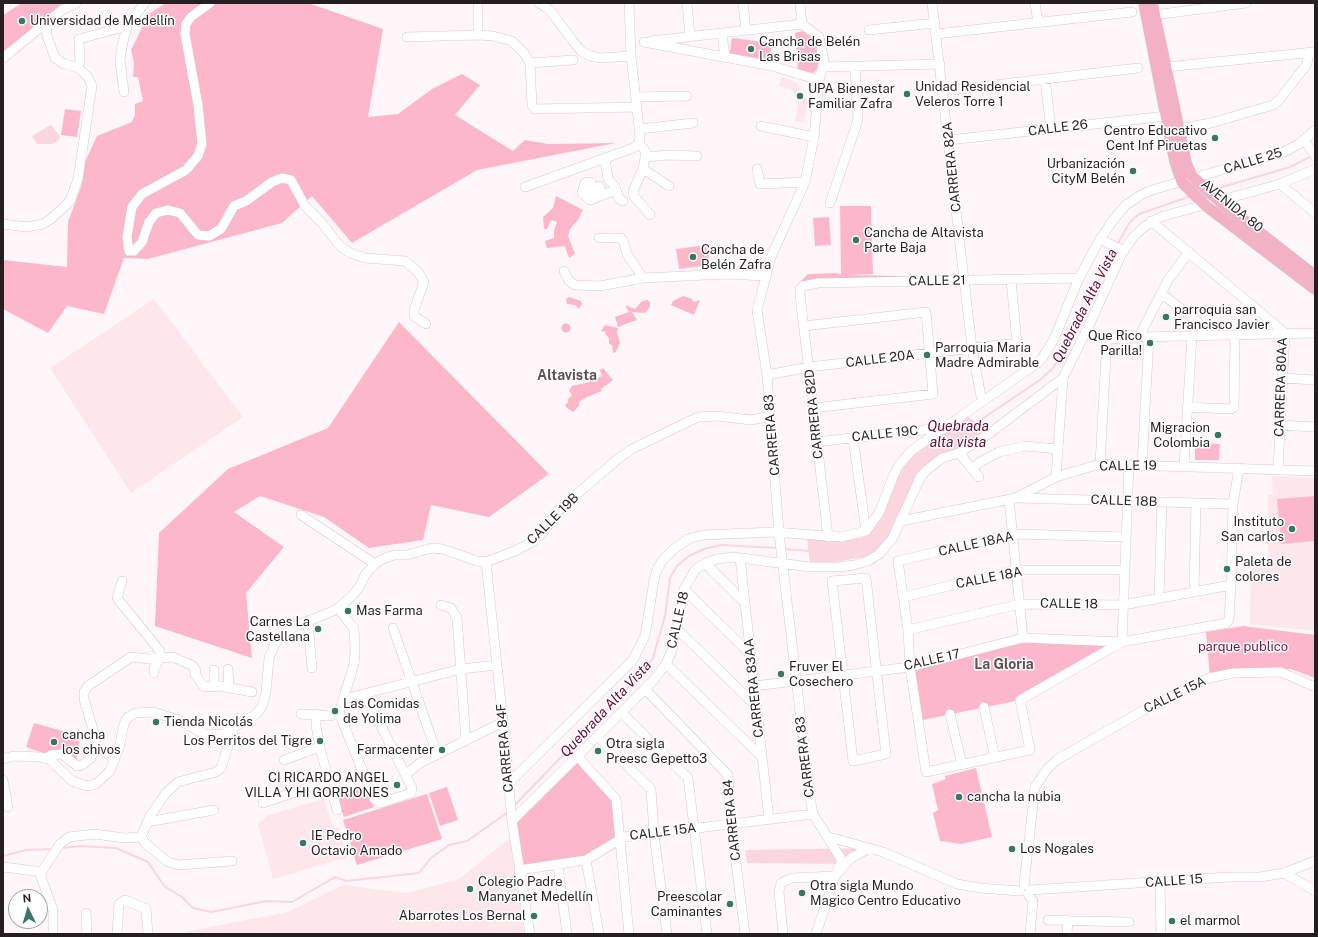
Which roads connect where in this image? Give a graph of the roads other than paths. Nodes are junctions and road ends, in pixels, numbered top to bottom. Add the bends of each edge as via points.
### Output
1 (76, 3) edge
2 (145, 3) edge
3 (210, 3) edge
4 (478, 3) edge
5 (539, 3) edge
6 (629, 3) edge
7 (687, 3) edge
8 (743, 3) edge
9 (800, 3) edge
10 (932, 3) edge
11 (1035, 3) edge
12 (1144, 3) edge
13 (1152, 3) edge
14 (1246, 3) edge
15 (1132, 12) dead end
16 (1154, 14) junction
17 (46, 23) junction
18 (935, 23) junction
19 (1038, 23) junction
20 (802, 24) junction
21 (127, 26) junction
22 (746, 30) junction
23 (869, 30) dead end
24 (722, 33) junction
25 (936, 34) junction
26 (478, 35) junction
27 (407, 37) dead end
28 (690, 37) junction
29 (644, 42) junction
30 (632, 44) junction
31 (1312, 52) edge
32 (631, 56) junction
33 (3, 58) edge
34 (725, 58) junction
35 (573, 60) dead end
36 (80, 62) dead end
37 (530, 63) junction
38 (940, 64) junction
39 (854, 66) junction
40 (823, 67) junction
41 (1138, 68) dead end
42 (1166, 68) junction
43 (1045, 79) junction
44 (819, 80) junction
45 (953, 90) dead end
46 (124, 92) dead end
47 (687, 96) dead end
48 (636, 97) junction
49 (637, 107) junction
50 (1166, 116) junction
51 (693, 123) dead end
52 (761, 126) dead end
53 (640, 129) junction
54 (1051, 129) junction
55 (1179, 130) junction
56 (1315, 130) edge
57 (814, 137) junction
58 (949, 140) junction
59 (1304, 140) junction
60 (639, 143) junction
61 (1312, 153) edge
62 (697, 156) dead end
63 (645, 157) junction
64 (605, 158) junction
65 (643, 169) junction
66 (756, 169) dead end
67 (1315, 169) edge
68 (804, 182) junction
69 (1191, 183) junction
70 (1280, 184) junction
71 (525, 186) dead end
72 (669, 186) dead end
73 (616, 190) junction
74 (596, 191) junction
75 (1217, 199) junction
76 (623, 201) dead end
77 (830, 203) dead end
78 (1203, 203) junction
79 (1315, 213) edge
80 (650, 215) dead end
81 (1151, 221) junction
82 (3, 224) edge
83 (599, 238) dead end
84 (1100, 242) junction
85 (1121, 252) junction
86 (1189, 252) junction
87 (564, 271) dead end
88 (765, 276) junction
89 (1315, 276) edge
90 (643, 278) junction
91 (1079, 278) junction
92 (964, 280) junction
93 (1012, 280) junction
94 (1315, 289) edge
95 (799, 291) joint
96 (1161, 293) junction
97 (426, 324) dead end
98 (804, 326) junction
99 (1086, 331) junction
100 (1285, 333) junction
101 (1315, 333) edge
102 (1203, 335) junction
103 (1235, 335) junction
104 (1192, 336) junction
105 (1139, 337) junction
106 (1149, 337) junction
107 (1107, 338) junction
108 (972, 348) junction
109 (930, 352) junction
110 (809, 367) junction
111 (767, 374) junction
112 (1063, 378) junction
113 (1282, 378) junction
114 (1315, 380) edge
115 (982, 402) junction
116 (1187, 407) junction
117 (814, 408) junction
118 (770, 416) junction
119 (1280, 425) junction
120 (1315, 427) edge
121 (943, 428) junction
122 (853, 438) junction
123 (816, 442) junction
124 (1058, 449) junction
125 (959, 453) junction
126 (1100, 464) junction
127 (1129, 465) junction
128 (1142, 465) junction
129 (1184, 466) junction
130 (1239, 468) junction
131 (972, 469) junction
132 (1278, 470) junction
133 (1315, 471) edge
134 (979, 477) dead end
135 (1056, 477) junction
136 (1012, 498) junction
137 (1128, 501) junction
138 (1162, 502) junction
139 (1196, 503) junction
140 (1233, 504) junction
141 (301, 515) dead end
142 (901, 521) junction
143 (866, 531) junction
144 (779, 533) junction
145 (1013, 534) junction
146 (828, 537) junction
147 (1126, 537) junction
148 (740, 558) junction
149 (784, 560) junction
150 (486, 562) junction
151 (705, 563) junction
152 (375, 564) junction
153 (1016, 570) junction
154 (1124, 570) junction
155 (122, 582) dead end
156 (1231, 585) junction
157 (684, 589) junction
158 (1194, 591) junction
159 (903, 597) junction
160 (1159, 598) junction
161 (745, 604) junction
162 (1020, 604) junction
163 (441, 605) dead end
164 (1123, 605) junction
165 (338, 608) junction
166 (308, 622) junction
167 (393, 628) dead end
168 (677, 629) junction
169 (908, 630) junction
170 (1023, 638) junction
171 (1122, 642) junction
172 (750, 654) junction
173 (160, 658) junction
174 (666, 664) junction
175 (497, 665) junction
176 (910, 666) junction
177 (312, 668) dead end
178 (228, 669) dead end
179 (461, 669) junction
180 (214, 670) dead end
181 (876, 670) junction
182 (154, 673) dead end
183 (842, 675) junction
184 (796, 681) junction
185 (411, 682) junction
186 (754, 686) junction
187 (229, 687) junction
188 (1315, 687) edge
189 (213, 689) junction
190 (646, 690) junction
191 (252, 692) dead end
192 (365, 694) junction
193 (344, 699) junction
194 (756, 706) junction
195 (984, 707) dead end
196 (339, 713) junction
197 (622, 713) junction
198 (301, 714) dead end
199 (316, 714) junction
200 (950, 714) dead end
201 (504, 722) junction
202 (234, 728) junction
203 (598, 737) junction
204 (466, 741) junction
205 (320, 747) junction
206 (3, 750) edge
207 (437, 754) junction
208 (578, 757) junction
209 (762, 757) junction
210 (6, 758) edge
211 (46, 758) junction
212 (995, 758) junction
213 (284, 760) dead end
214 (962, 765) junction
215 (406, 774) junction
216 (3, 780) edge
217 (328, 781) junction
218 (508, 784) junction
219 (263, 803) dead end
220 (8, 807) dead end
221 (214, 810) dead end
222 (337, 810) dead end
223 (813, 814) junction
224 (769, 819) junction
225 (147, 822) junction
226 (512, 822) junction
227 (731, 824) junction
228 (693, 828) junction
229 (654, 834) junction
230 (142, 837) junction
231 (829, 837) junction
232 (620, 838) junction
233 (870, 848) junction
234 (586, 860) junction
235 (232, 861) dead end
236 (1315, 861) edge
237 (558, 866) junction
238 (3, 867) edge
239 (519, 870) junction
240 (1284, 873) junction
241 (40, 874) junction
242 (835, 876) junction
243 (1160, 882) junction
244 (1025, 890) junction
245 (1315, 891) edge
246 (86, 913) dead end
247 (1048, 920) dead end
248 (1068, 920) junction
249 (1130, 922) dead end
250 (53, 934) edge
251 (86, 934) edge
252 (117, 934) edge
253 (148, 934) edge
254 (530, 934) edge
255 (567, 934) edge
256 (599, 934) edge
257 (630, 934) edge
258 (667, 934) edge
259 (707, 934) edge
260 (745, 934) edge
261 (783, 934) edge
262 (816, 934) edge
263 (1030, 934) edge
264 (1067, 934) edge
265 (1161, 934) edge

1 - 17 street
2 - 21 street
3 - 97 street via 186,24 185,34 198,105 202,144 198,156 186,170 142,194 132,207 127,237 129,251 134,251 142,242 149,222 156,213 168,210 180,213 198,235 208,236 221,229 234,206 246,201 272,182 282,178 291,180 305,206 340,246 365,258 405,261 418,272 424,282 414,316
4 - 26 street
5 - 32 street via 550,10 581,51 601,58
6 - 30 street
7 - 28 street
8 - 22 street
9 - 20 street
10 - 18 street, CARRERA 82A
11 - 19 street
12 - 50 main road, AVENIDA 80
13 - 16 main road, AVENIDA 80
14 - 16 street
15 - 19 street
16 - 42 main road, AVENIDA 80
17 - 33 street
17 - 82 street via 47,36 55,58 64,64 77,67 88,77 92,86 78,179 72,196 51,219 33,227
18 - 23 street
18 - 25 street, CARRERA 82A
19 - 25 street
20 - 22 street
20 - 40 street, CARRERA 83 via 814,32 822,42
21 - 36 street via 80,39
21 - 46 street via 120,60
22 - 24 street
24 - 28 street
24 - 34 street
25 - 38 street, CARRERA 82A
26 - 27 street
26 - 37 street via 512,40
28 - 29 street
29 - 30 street
29 - 34 street
30 - 32 street
31 - 42 street
31 - 55 street via 1307,64 1273,105
32 - 48 street
34 - 44 street via 772,66
35 - 37 street
37 - 49 street via 532,104 537,110
38 - 39 street
38 - 58 street, CARRERA 82A
39 - 40 street
39 - 77 street via 858,120
40 - 44 street, CARRERA 83
41 - 43 street
42 - 55 main road, AVENIDA 80
43 - 45 street
43 - 54 street
44 - 57 street, CARRERA 83
47 - 48 street
48 - 49 street
49 - 53 street
50 - 54 street, CALLE 26
50 - 69 main road, AVENIDA 80 via 1178,172
51 - 53 street
52 - 57 street
53 - 60 street
54 - 58 street, CALLE 26
55 - 69 main road, AVENIDA 80
56 - 59 street, CALLE 25
57 - 68 street, CARRERA 83
58 - 92 street, CARRERA 82A
59 - 61 street
59 - 69 street, CALLE 25 via 1272,156
60 - 63 street via 646,152
60 - 64 street via 633,148
62 - 63 street
63 - 65 street
64 - 71 street
64 - 73 street via 608,179
65 - 72 street
65 - 80 street via 633,191 634,196
66 - 68 street via 760,184
67 - 70 street
68 - 88 street, CARRERA 83
69 - 75 main road, AVENIDA 80
69 - 78 main road, AVENIDA 80
69 - 84 street, CALLE 25 via 1140,195 1121,210
70 - 75 street
70 - 79 street
73 - 74 street
73 - 76 street
74 - 74 street via 590,200 582,194 585,183
75 - 78 street
75 - 89 main road, AVENIDA 80
78 - 81 street
78 - 94 main road, AVENIDA 80
81 - 85 street
81 - 86 street, CARRERA 80AA
83 - 90 street via 623,240 627,254
84 - 85 street
84 - 91 street, CALLE 25
85 - 99 street
86 - 96 street
86 - 100 street, CARRERA 80AA
87 - 90 street via 569,281 575,285 609,285
88 - 90 street via 727,274
88 - 111 street, CARRERA 83 via 756,310
91 - 93 street, CALLE 21
91 - 115 street, CALLE 19C via 1062,321 1039,362
92 - 93 street, CALLE 21
92 - 95 street, CALLE 21 via 818,283 805,285
92 - 108 street, CARRERA 82A
93 - 108 street, CALLE 20A via 1017,343
95 - 98 street, CARRERA 82D
96 - 102 street via 1198,322
96 - 105 street
98 - 109 street via 926,312
98 - 110 street, CARRERA 82D
99 - 107 street
99 - 112 street
100 - 101 street
100 - 103 street
100 - 113 street, CARRERA 80AA
102 - 103 street
102 - 104 street
103 - 116 street via 1234,407
104 - 106 street
104 - 116 street
105 - 106 street
105 - 107 street
106 - 128 street
107 - 126 street
108 - 109 street, CALLE 20A
108 - 115 street, CARRERA 82A
109 - 110 street, CALLE 20A
109 - 117 street via 933,394
110 - 111 street, CALLE 20A
110 - 117 street, CARRERA 82D
111 - 118 street, CARRERA 83
112 - 124 street
112 - 125 street
113 - 114 street
113 - 119 street, CARRERA 80AA
115 - 121 street, CALLE 19C
116 - 129 street
117 - 123 street, CARRERA 82D
118 - 144 street, CARRERA 83
118 - 150 street, CALLE 19B via 751,420 716,416 698,418 632,449 570,500 534,541
119 - 120 street
119 - 132 street, CARRERA 80AA
121 - 122 street, CALLE 19C
121 - 143 street via 911,451 899,465 873,523
122 - 123 street, CALLE 19C
122 - 143 street
123 - 146 street, CARRERA 82D
124 - 131 street via 1025,446 999,452
124 - 135 street
125 - 131 street
125 - 142 street via 942,458 926,471
126 - 127 street, CALLE 19
126 - 135 street, CALLE 19
127 - 128 street, CALLE 19
127 - 137 street
128 - 129 street, CALLE 19
129 - 130 street, CALLE 19
130 - 132 street, CALLE 19
130 - 140 street
131 - 134 street
132 - 133 street, CALLE 19
135 - 136 street, CALLE 19
136 - 137 street, CALLE 18B
136 - 142 street, CALLE 19
136 - 145 street
137 - 138 street, CALLE 18B
137 - 147 street
138 - 139 street, CALLE 18B
138 - 160 street
139 - 140 street, CALLE 18B
139 - 158 street
140 - 156 street
141 - 152 street
142 - 149 street via 879,554 868,561 854,565 810,567
143 - 146 street via 854,535
144 - 146 street
144 - 149 street, CARRERA 83
144 - 218 street via 695,536 682,542 666,555 654,580 646,630 633,660
145 - 147 street, CALLE 18AA
145 - 153 street
145 - 159 street, CALLE 18AA via 898,561
147 - 154 street
148 - 149 street
148 - 151 street via 717,559
148 - 161 street, CARRERA 83AA
149 - 184 street, CARRERA 83
150 - 152 street via 477,562 443,549 432,548 407,555 394,555
150 - 175 street, CARRERA 84F
151 - 157 street, CALLE 18 via 694,570
151 - 161 street
152 - 165 street via 352,596
153 - 154 street, CALLE 18A
153 - 159 street, CALLE 18A
153 - 162 street
154 - 164 street
155 - 173 street via 117,598 160,651
156 - 158 street, CALLE 18
156 - 171 street, CALLE 17 via 1227,623
157 - 168 street, CALLE 18
157 - 172 street
158 - 160 street, CALLE 18
159 - 169 street
160 - 164 street, CALLE 18
161 - 172 street, CARRERA 83AA
162 - 164 street, CALLE 18
162 - 169 street, CALLE 18
162 - 170 street
163 - 179 street via 451,608 457,618
164 - 171 street
165 - 166 street
165 - 193 street via 351,623 355,635 354,664
166 - 177 street
166 - 202 street via 286,632 274,646 267,666 266,692 262,707 255,715
167 - 185 street
168 - 174 street, CALLE 18
168 - 194 street
169 - 176 street
170 - 171 street, CALLE 17
170 - 176 street, CALLE 17
171 - 212 street via 1020,700 1030,750
172 - 186 street, CARRERA 83AA
173 - 182 street
173 - 189 street via 173,657 190,663 204,687
173 - 211 street via 131,657 86,689 84,699 96,740 91,758 85,764 77,766 62,754
174 - 190 street, CALLE 18
174 - 209 street
175 - 179 street
175 - 201 street, CARRERA 84F
176 - 181 street, CALLE 17
176 - 214 street via 928,773
178 - 187 street
179 - 185 street
179 - 204 street
180 - 189 street
181 - 183 street, CALLE 17
181 - 183 street via 886,754 853,761
181 - 183 street via 866,578 832,581
183 - 184 street, CALLE 17
184 - 186 street, CALLE 17
184 - 223 street, CARRERA 83
185 - 192 street
185 - 207 street
186 - 194 street, CARRERA 83AA
187 - 189 street
187 - 191 street
188 - 244 street, CALLE 15A via 1278,671 1233,673 1209,678 1137,713 1058,759 1035,786
190 - 197 street, CALLE 18
190 - 227 street, CARRERA 84 via 727,773
192 - 193 street
192 - 215 street
193 - 196 street
194 - 209 street, CARRERA 83AA
195 - 212 street
196 - 199 street via 330,716
196 - 215 street via 374,799 381,803 410,793 412,786
197 - 203 street, CALLE 18
197 - 228 street via 688,778
198 - 199 street
199 - 205 street
200 - 214 street
201 - 204 street
201 - 218 street, CARRERA 84F
202 - 211 street via 218,735 206,735 169,716 145,711 136,713 128,717 124,724 119,748 110,771 96,784 87,786 72,781
202 - 225 street via 221,768 210,774 178,782 166,793
203 - 208 street, CALLE 18
203 - 229 street via 651,789
204 - 207 street
205 - 213 street
205 - 217 street
206 - 210 street
207 - 215 street
208 - 226 street, CALLE 18
208 - 232 street via 614,794
209 - 224 street, CARRERA 83AA
210 - 211 street via 32,755
212 - 214 street
216 - 220 street
217 - 219 street
217 - 222 street
218 - 226 street, CARRERA 84F
221 - 225 street
223 - 224 street, CALLE 15A
223 - 231 street, CARRERA 83
224 - 227 street, CALLE 15A
225 - 230 street
226 - 239 street, CARRERA 84F
227 - 228 street, CALLE 15A
227 - 260 street, CARRERA 84
228 - 229 street, CALLE 15A
228 - 259 street
229 - 232 street, CALLE 15A
229 - 258 street
230 - 235 street via 146,844 168,862 179,865
230 - 241 street via 124,838 96,834 69,837 60,844
231 - 233 street, CALLE 15
231 - 242 street, CARRERA 83 via 841,859
232 - 234 street, CALLE 15A
232 - 257 street
233 - 242 street via 851,858
233 - 244 street, CALLE 15 via 957,884
234 - 237 street, CALLE 15A
234 - 256 street
236 - 240 street, CALLE 15
237 - 239 street, CALLE 15A
237 - 255 street
238 - 241 street via 36,871
239 - 254 street, CARRERA 84F
240 - 243 street, CALLE 15 via 1260,877
240 - 245 street
241 - 250 street via 52,910
242 - 261 street via 792,878 781,883 779,892
242 - 262 street, CARRERA 83
243 - 244 street, CALLE 15
243 - 265 street
244 - 263 street, CALLE 15A via 1033,901
246 - 251 street
247 - 248 street
248 - 249 street
248 - 264 street
252 - 253 street via 119,904 125,900 146,909

